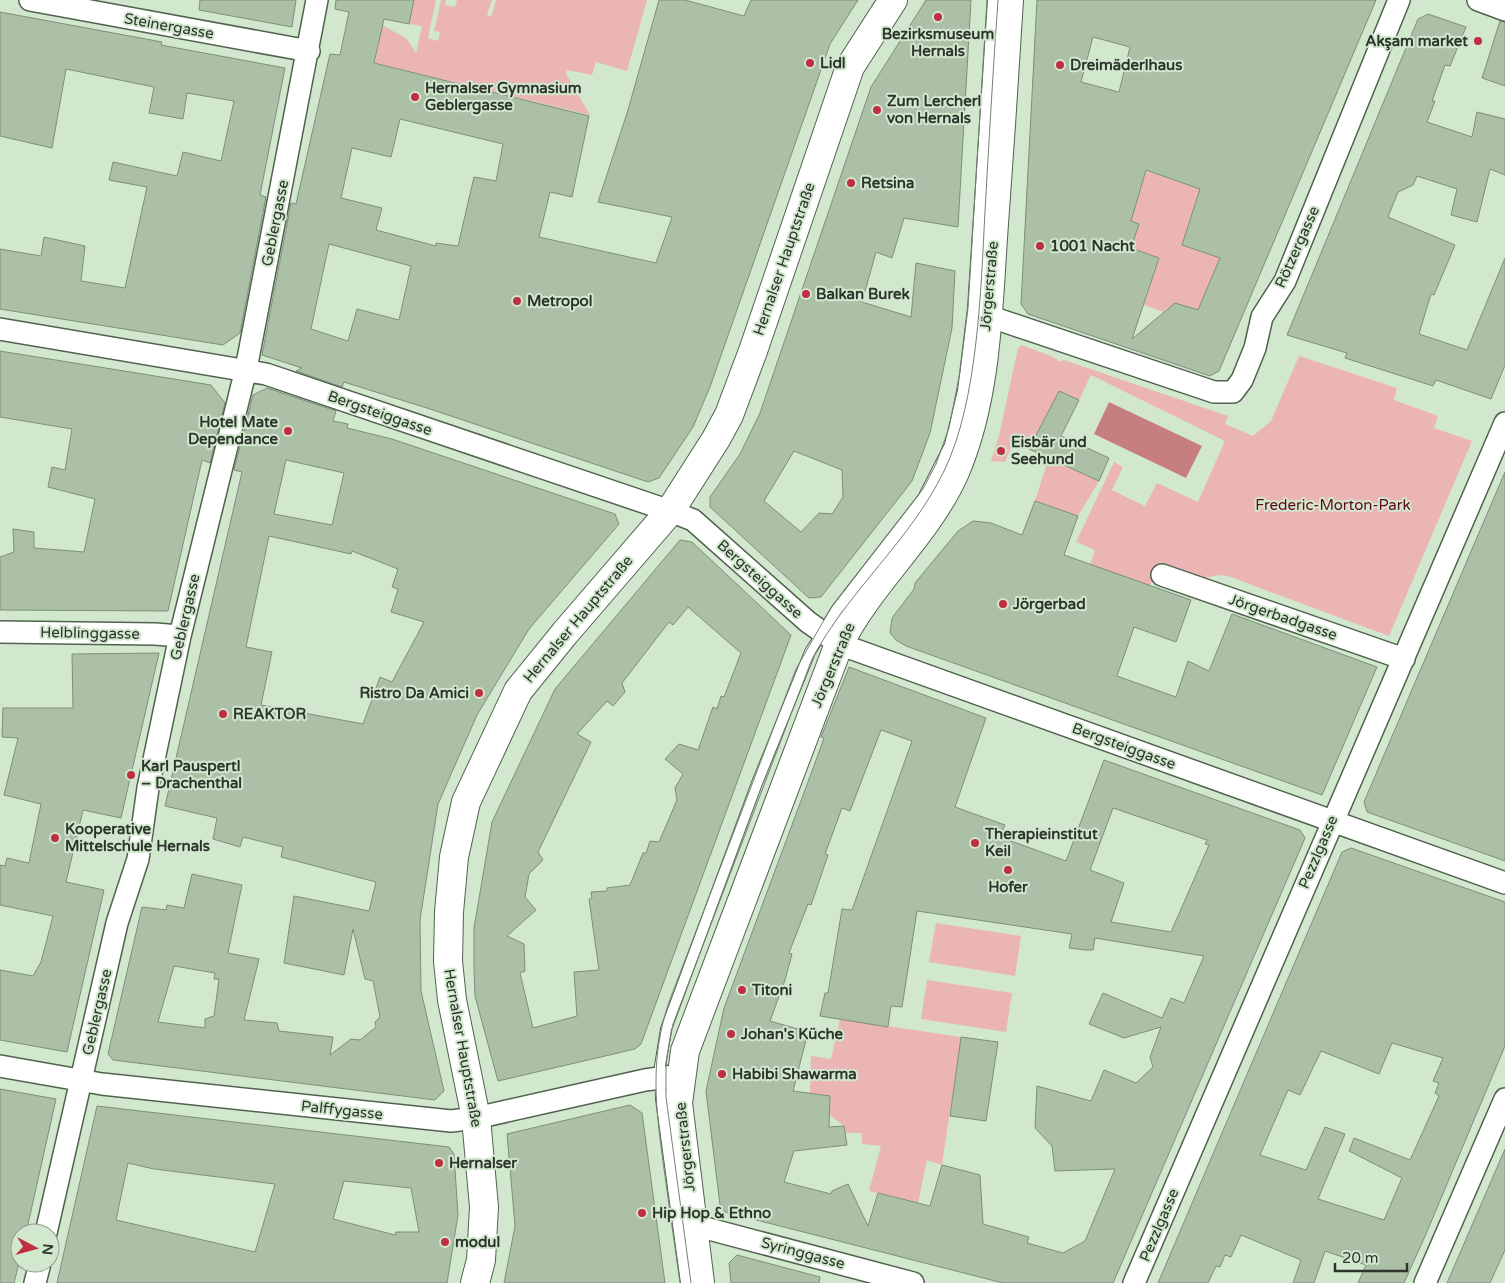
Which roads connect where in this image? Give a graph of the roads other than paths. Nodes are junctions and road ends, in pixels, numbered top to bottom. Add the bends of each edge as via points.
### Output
1 (30, 0) edge
2 (317, 0) edge
3 (893, 0) edge
4 (993, 0) edge
5 (1010, 0) edge
6 (1398, 0) edge
7 (1478, 0) edge
8 (1505, 10) edge
9 (309, 51) junction
10 (988, 316) junction
11 (0, 329) edge
12 (246, 369) junction
13 (1505, 422) edge
14 (670, 511) junction
15 (1162, 574) dead end
16 (0, 632) edge
17 (180, 636) junction
18 (831, 638) junction
19 (1404, 659) junction
20 (1332, 821) junction
21 (1505, 883) edge
22 (0, 1066) edge
23 (671, 1077) junction
24 (81, 1081) junction
25 (1505, 1099) edge
26 (476, 1118) junction
27 (48, 1223) edge
28 (694, 1225) junction
29 (475, 1283) edge
30 (686, 1283) edge
31 (700, 1283) edge
32 (913, 1283) edge
33 (1134, 1283) edge
34 (1425, 1283) edge

1 - 9 street, Steinergasse
2 - 9 street, Geblergasse
3 - 14 main road, Hernalser Hauptstraße via 850,67 729,415
4 - 18 lane via 973,308 963,390 954,431 923,498
5 - 10 main road, Jörgerstraße
6 - 10 street, Rötzergasse via 1284,281 1262,317 1255,348 1242,380 1233,392 1214,392
7 - 8 street
9 - 12 street, Geblergasse
10 - 18 main road, Jörgerstraße via 974,414 946,492 852,618
11 - 12 street, Bergsteiggasse
12 - 14 street, Bergsteiggasse
12 - 17 street, Geblergasse
13 - 19 street, Pezzlgasse
14 - 18 street, Bergsteiggasse via 693,520 808,622
14 - 26 main road, Hernalser Hauptstraße via 518,692 466,802 454,857 448,961 452,1000
15 - 19 street, Jörgerbadgasse
16 - 17 street, Helblinggasse
17 - 24 street, Geblergasse via 148,788 138,859 117,923
18 - 20 street, Bergsteiggasse
18 - 23 main road, Jörgerstraße via 690,1035
19 - 20 street, Pezzlgasse
20 - 21 street, Bergsteiggasse
20 - 33 street, Pezzlgasse
22 - 24 street, Palffygasse
23 - 26 street, Palffygasse
23 - 28 main road, Jörgerstraße via 678,1103
23 - 30 lane via 663,1116
24 - 26 street, Palffygasse via 451,1122
24 - 27 street, Geblergasse
25 - 34 street
26 - 29 main road, Hernalser Hauptstraße via 484,1207 481,1260
28 - 31 main road, Jörgerstraße
28 - 32 street, Syringgasse

